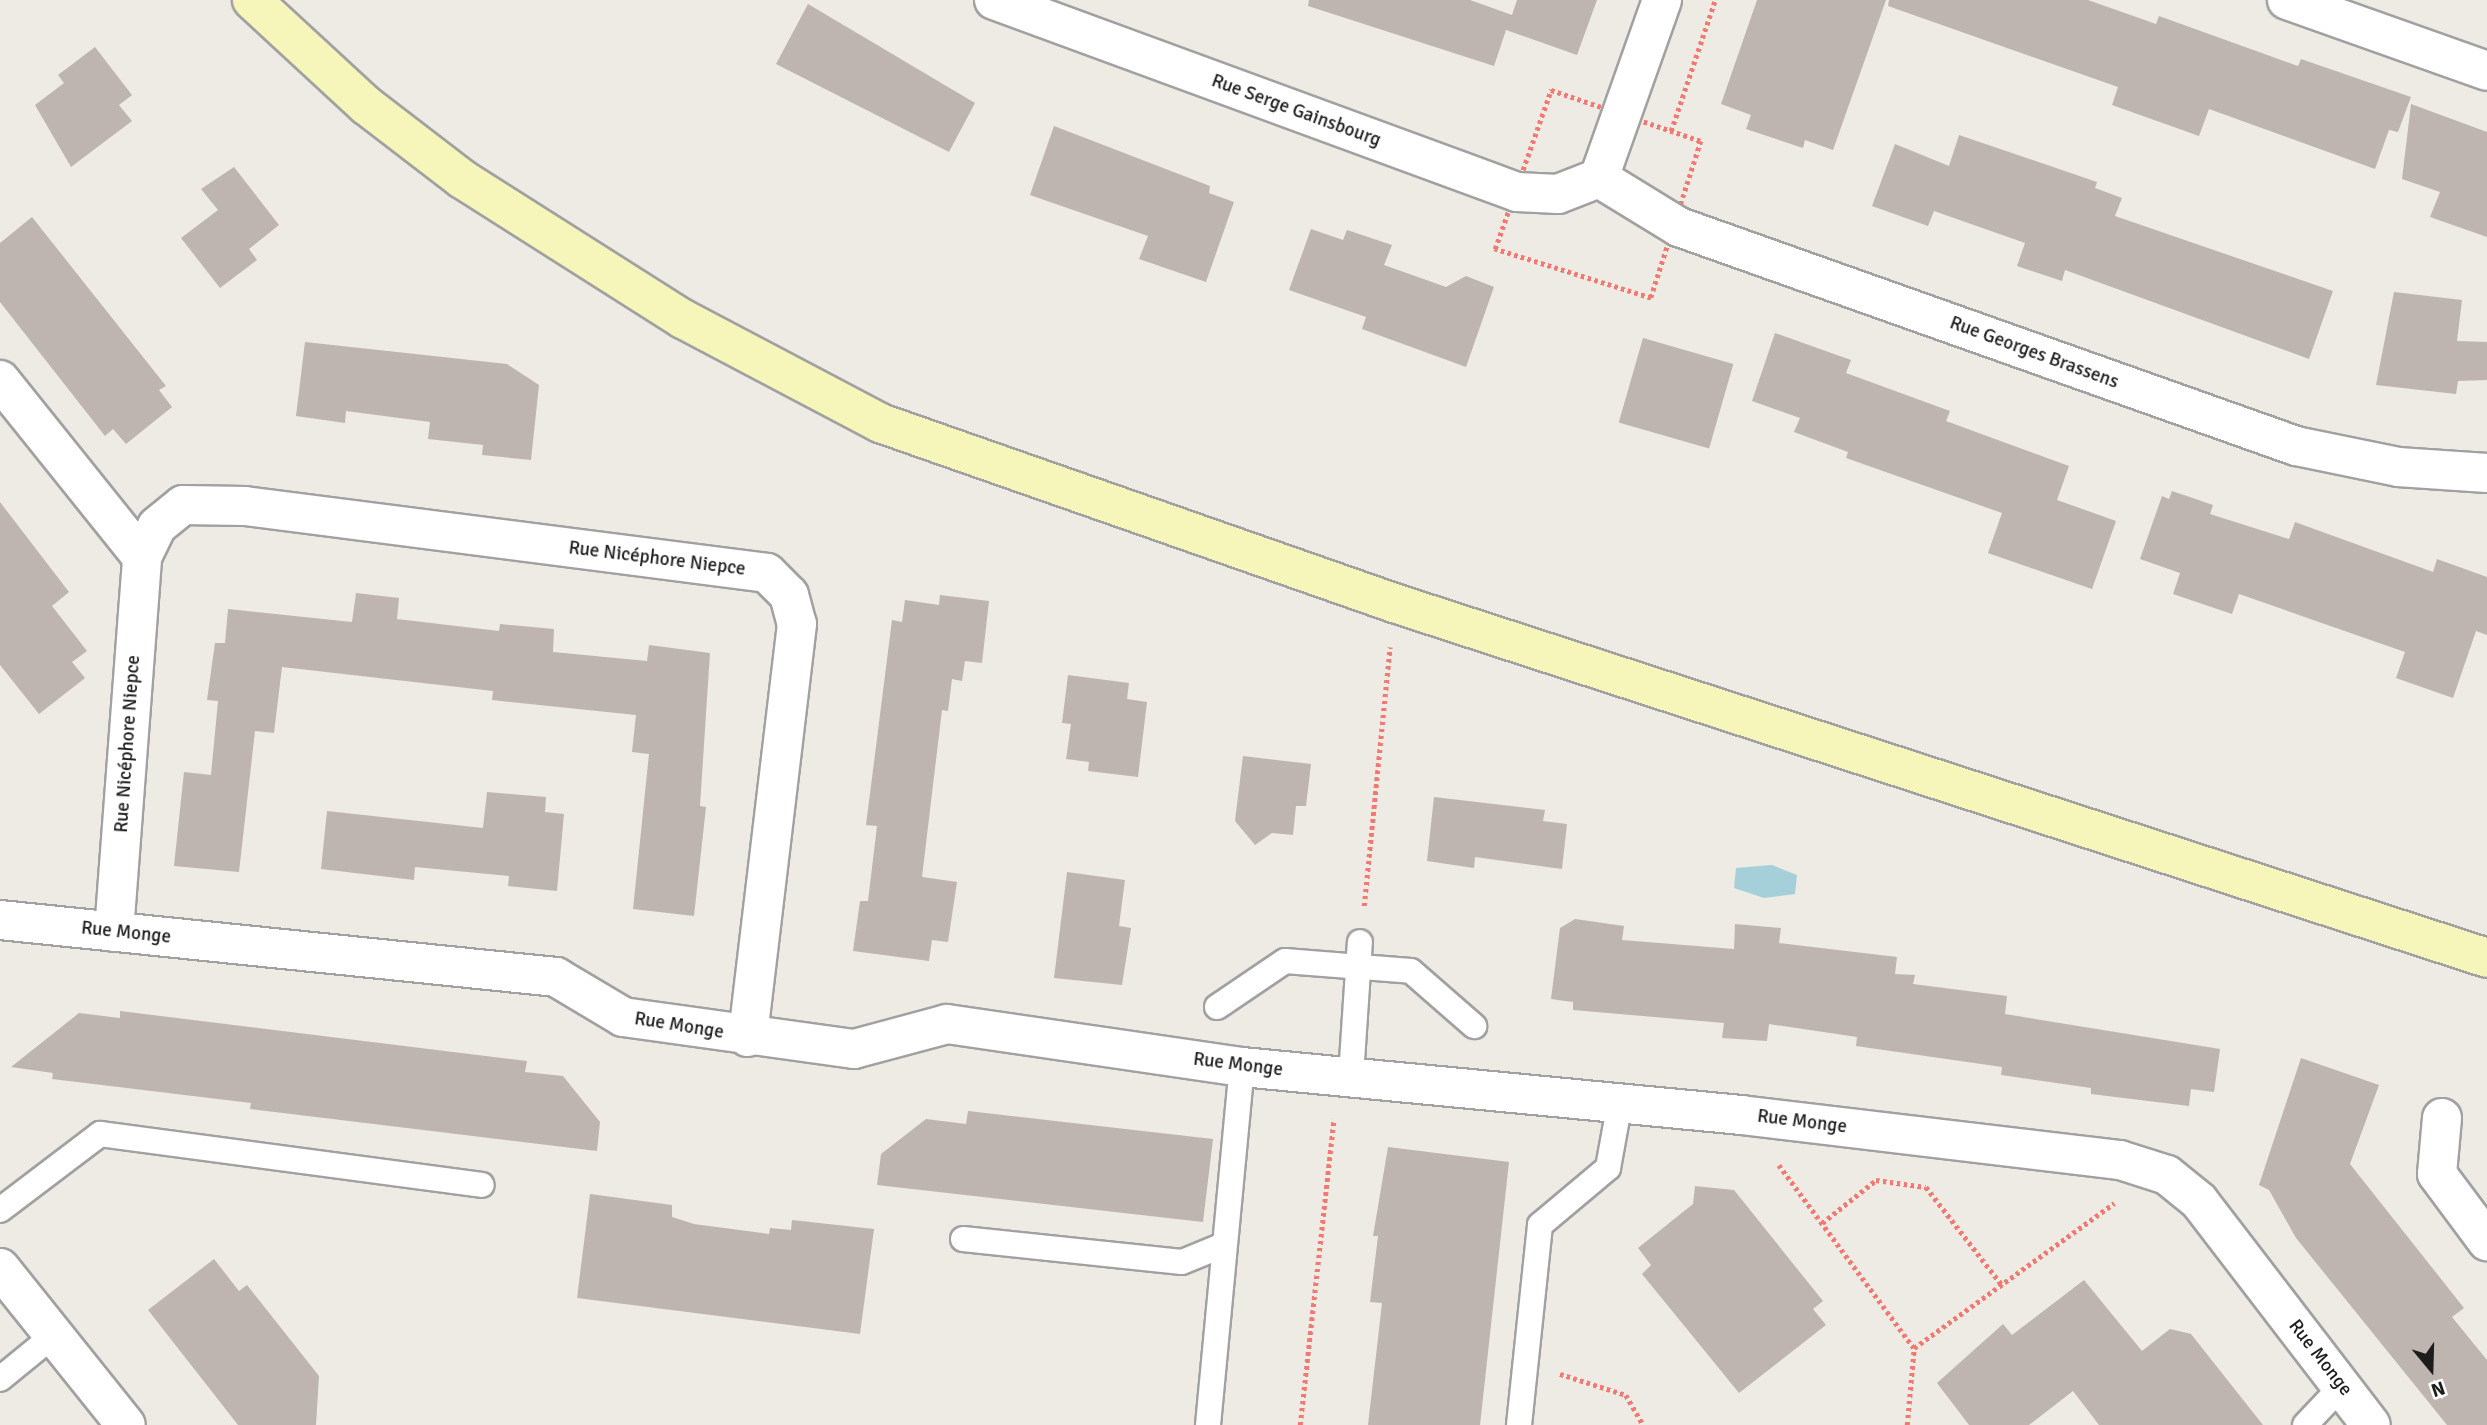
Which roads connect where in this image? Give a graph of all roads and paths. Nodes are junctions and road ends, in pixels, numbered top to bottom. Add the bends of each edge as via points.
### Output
1 (252, 0) edge
2 (994, 0) edge
3 (1662, 0) edge
4 (1715, 0) edge
5 (2287, 0) edge
6 (2487, 71) edge
7 (1671, 131) dead end
8 (1599, 178) junction
9 (0, 380) edge
10 (2487, 474) edge
11 (142, 557) junction
12 (1394, 603) junction
13 (0, 920) edge
14 (114, 932) junction
15 (1360, 942) joint
16 (2487, 958) edge
17 (1358, 967) junction
18 (1217, 1007) dead end
19 (1474, 1026) dead end
20 (748, 1037) junction
21 (1242, 1067) junction
22 (1351, 1076) junction
23 (1620, 1102) junction
24 (1741, 1115) junction
25 (2442, 1118) dead end
26 (2141, 1166) junction
27 (482, 1185) dead end
28 (0, 1210) edge
29 (1822, 1223) junction
30 (963, 1239) dead end
31 (2487, 1241) edge
32 (1221, 1246) junction
33 (0, 1268) edge
34 (2002, 1285) junction
35 (54, 1335) junction
36 (1914, 1348) junction
37 (1523, 1369) junction
38 (0, 1379) edge
39 (2342, 1386) junction
40 (126, 1425) edge
41 (1208, 1425) edge
42 (1300, 1425) edge
43 (1519, 1425) edge
44 (1643, 1425) edge
45 (1907, 1425) edge
46 (2305, 1425) edge
47 (2371, 1425) edge

1 - 12 main road via 368,106 462,179 776,372 880,423
2 - 8 street, Rue Serge Gainsbourg via 1517,192 1559,194
3 - 8 street
4 - 7 path
5 - 6 street
8 - 10 street, Rue Georges Brassens via 1642,210 1679,226 2296,446 2398,467
9 - 11 street
11 - 14 street, Rue Nicéphore Niepce
11 - 20 street, Rue Nicéphore Niepce via 157,526 183,505 233,506 767,573 789,596 797,624
12 - 15 path
12 - 16 main road
13 - 14 street, Rue Monge
14 - 20 street, Rue Monge via 556,977 623,1017
15 - 17 lane
17 - 18 lane via 1285,961
17 - 19 lane via 1411,971
17 - 22 lane
20 - 21 street, Rue Monge via 854,1049 947,1024
21 - 22 street, Rue Monge
21 - 32 lane
22 - 23 street, Rue Monge
22 - 42 path via 1334,1120
23 - 24 street, Rue Monge
23 - 37 lane via 1608,1168 1540,1225
24 - 26 street, Rue Monge
24 - 29 path
25 - 31 street via 2437,1174
26 - 34 path via 2110,1209
26 - 39 street, Rue Monge via 2166,1175 2199,1201
27 - 28 lane via 100,1134
29 - 34 path via 1876,1180 1926,1187
29 - 36 path
30 - 32 lane via 1182,1262
32 - 41 lane
33 - 35 street
34 - 36 path
35 - 38 lane
35 - 40 street
36 - 45 path
37 - 43 lane
37 - 44 path via 1587,1378 1626,1395
39 - 46 lane
39 - 47 street, Rue Monge

